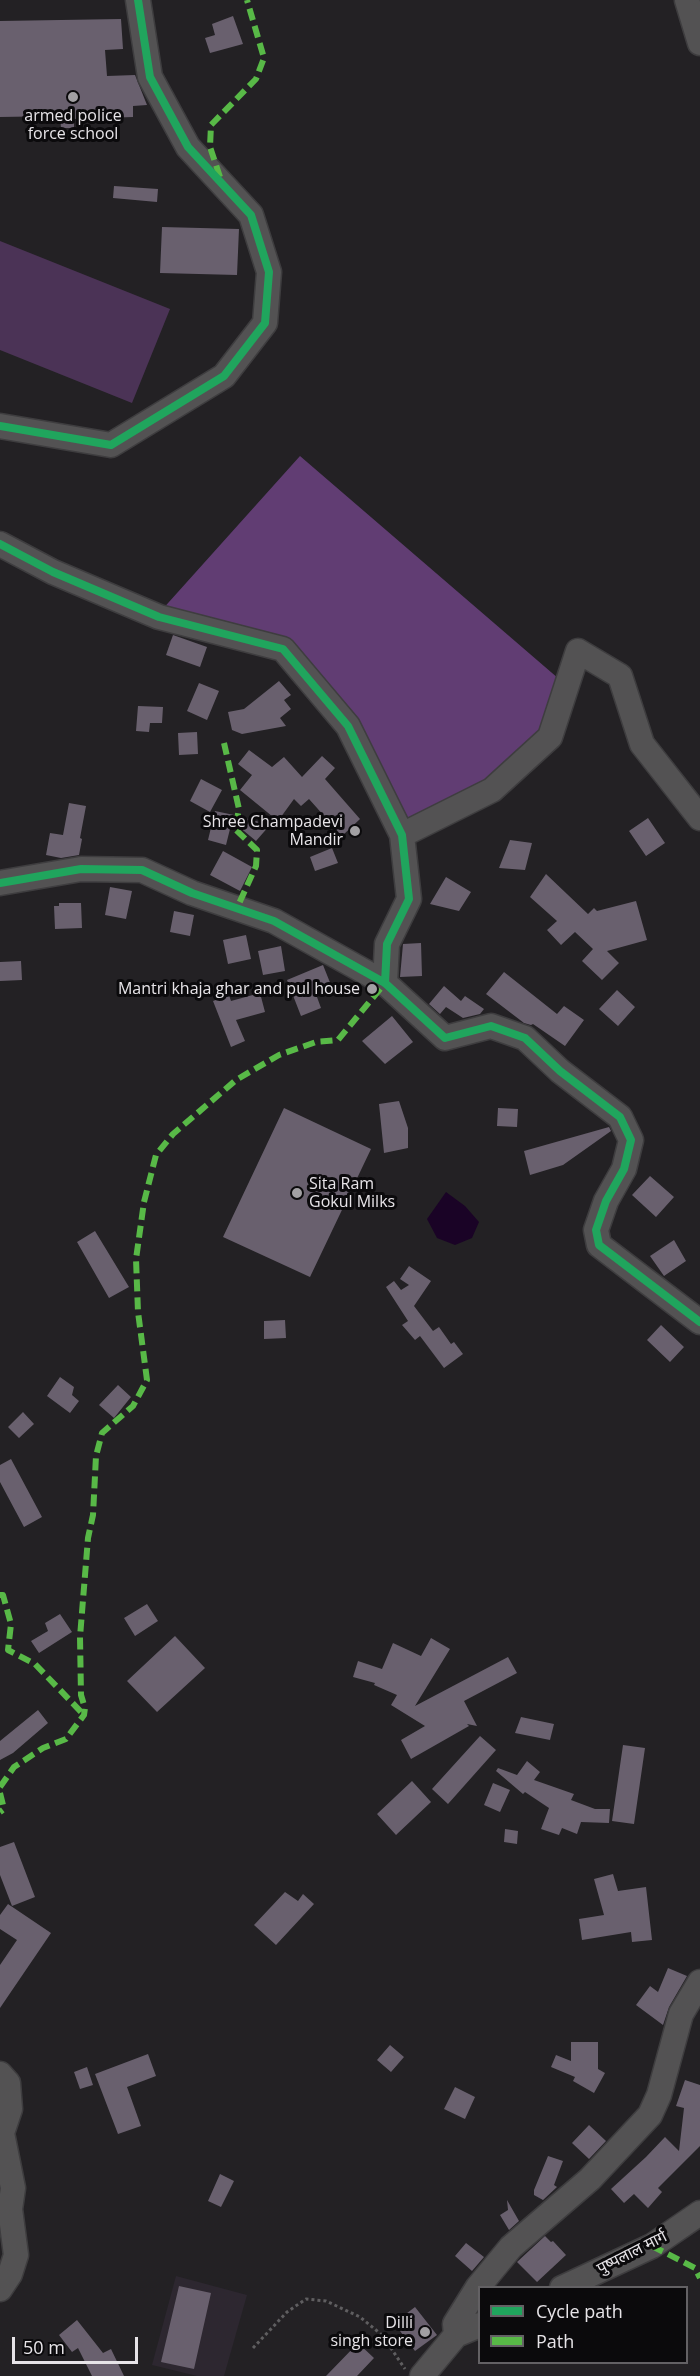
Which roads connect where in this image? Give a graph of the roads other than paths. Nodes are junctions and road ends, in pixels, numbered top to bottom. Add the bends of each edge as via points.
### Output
1 (138, 0) edge
2 (687, 0) edge
3 (700, 43) edge
4 (0, 426) edge
5 (0, 544) edge
6 (700, 818) edge
7 (402, 835) junction
8 (0, 883) edge
9 (385, 983) junction
10 (700, 1322) edge
11 (700, 1982) edge
12 (0, 2074) edge
13 (700, 2213) edge
14 (479, 2286) edge
15 (565, 2286) edge
16 (478, 2287) edge
17 (0, 2289) edge
18 (478, 2326) edge
19 (456, 2335) junction
20 (415, 2373) edge

1 - 4 street via 150,77 188,147 251,215 269,272 265,323 224,376 111,445
2 - 3 street
5 - 7 street via 53,572 159,617 283,649 348,726
6 - 7 street via 642,744 620,676 578,651 549,737 492,790
7 - 9 street via 409,899 387,944
8 - 9 street via 81,868 142,870 192,893 274,921
9 - 10 street via 445,1038 491,1026 525,1038 620,1117 631,1140 624,1169 606,1201 596,1230 599,1245
11 - 14 street via 681,2014 650,2115 590,2179 511,2247
12 - 17 street via 8,2083 10,2109 2,2133 13,2188 10,2209 16,2255
13 - 15 street, पुष्पलाल मार्ग via 652,2246
16 - 19 street via 455,2324
18 - 19 street
19 - 20 street

